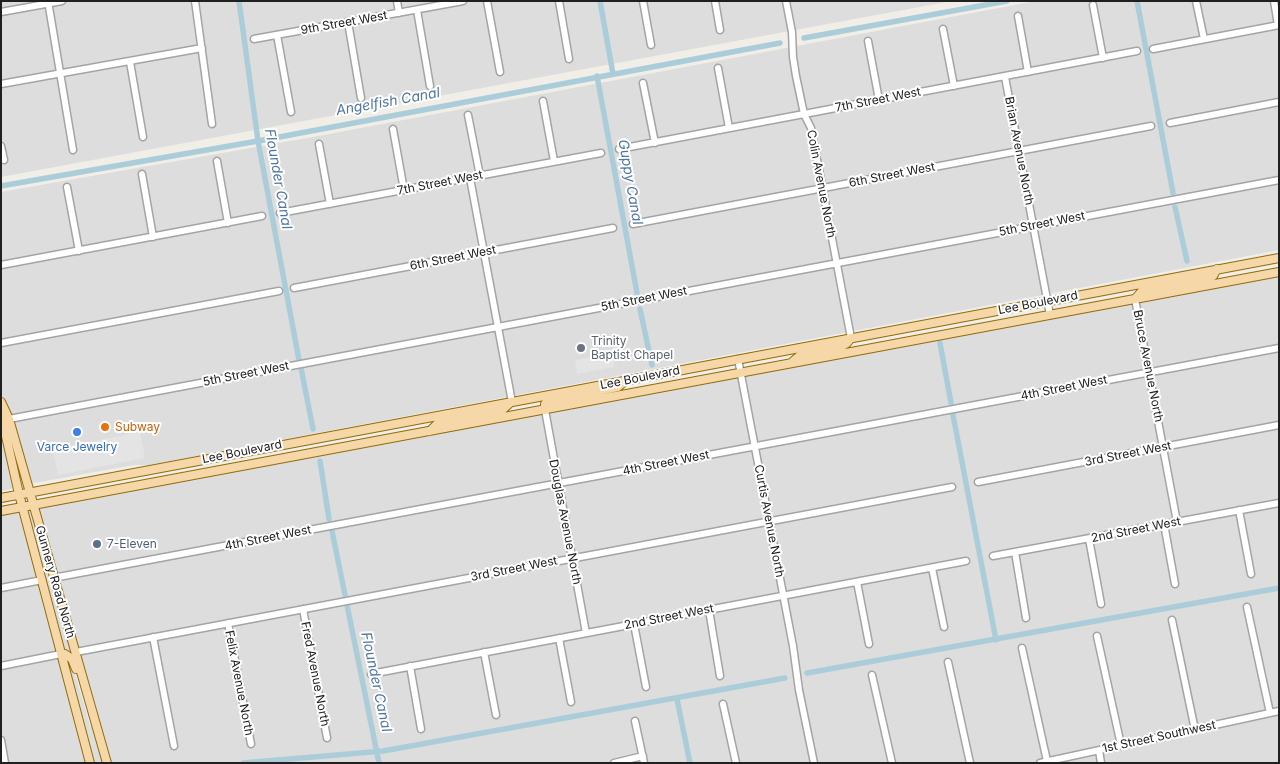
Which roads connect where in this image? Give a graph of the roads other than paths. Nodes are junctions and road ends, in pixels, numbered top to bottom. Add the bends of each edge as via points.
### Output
1 (62, 1) edge
2 (195, 1) edge
3 (397, 1) edge
4 (463, 1) edge
5 (487, 1) edge
6 (559, 1) edge
7 (642, 1) edge
8 (715, 1) edge
9 (786, 1) edge
10 (1196, 1) edge
11 (1274, 1) edge
12 (48, 3) edge
13 (1093, 5) dead end
14 (416, 10) junction
15 (1, 12) edge
16 (400, 12) junction
17 (1018, 16) dead end
18 (348, 22) junction
19 (1278, 25) edge
20 (943, 29) dead end
21 (720, 30) dead end
22 (278, 35) junction
23 (254, 39) dead end
24 (1204, 39) junction
25 (868, 41) dead end
26 (651, 45) dead end
27 (202, 48) junction
28 (1154, 48) dead end
29 (1137, 52) dead end
30 (1103, 58) junction
31 (569, 59) dead end
32 (130, 62) junction
33 (718, 68) dead end
34 (500, 72) dead end
35 (1028, 72) junction
36 (60, 74) junction
37 (1005, 77) junction
38 (644, 83) dead end
39 (1, 84) edge
40 (430, 86) dead end
41 (954, 86) junction
42 (361, 98) dead end
43 (879, 100) junction
44 (543, 101) dead end
45 (1279, 102) edge
46 (291, 112) dead end
47 (804, 114) junction
48 (468, 115) dead end
49 (1170, 122) dead end
50 (212, 124) dead end
51 (1151, 126) dead end
52 (729, 128) junction
53 (393, 129) dead end
54 (143, 137) dead end
55 (655, 143) junction
56 (318, 144) dead end
57 (1, 146) edge
58 (619, 149) dead end
59 (73, 150) dead end
60 (1019, 151) junction
61 (601, 153) dead end
62 (4, 160) dead end
63 (217, 160) dead end
64 (554, 161) junction
65 (142, 174) dead end
66 (480, 176) junction
67 (470, 178) junction
68 (1279, 180) edge
69 (67, 187) dead end
70 (822, 188) junction
71 (404, 190) junction
72 (330, 204) junction
73 (280, 213) dead end
74 (262, 216) dead end
75 (228, 223) junction
76 (633, 224) dead end
77 (1033, 226) junction
78 (613, 228) dead end
79 (153, 237) junction
80 (79, 251) junction
81 (484, 252) junction
82 (1279, 258) edge
83 (836, 263) junction
84 (1, 265) edge
85 (1217, 269) junction
86 (1279, 272) edge
87 (294, 288) dead end
88 (279, 290) dead end
89 (1135, 299) junction
90 (1047, 301) junction
91 (1050, 315) junction
92 (498, 327) junction
93 (850, 338) junction
94 (1, 343) edge
95 (1279, 348) edge
96 (738, 359) junction
97 (790, 364) junction
98 (1149, 372) junction
99 (741, 373) junction
100 (626, 380) junction
101 (1, 402) edge
102 (512, 402) junction
103 (544, 410) junction
104 (3, 418) edge
105 (1279, 425) edge
106 (428, 432) junction
107 (755, 446) junction
108 (1164, 447) junction
109 (978, 482) dead end
110 (558, 484) junction
111 (952, 487) dead end
112 (28, 492) junction
113 (20, 494) junction
114 (1, 498) edge
115 (1279, 503) edge
116 (32, 505) junction
117 (23, 507) junction
118 (1239, 510) junction
119 (1, 511) edge
120 (769, 521) junction
121 (1177, 522) junction
122 (1164, 524) junction
123 (1089, 538) junction
124 (1015, 552) junction
125 (993, 556) dead end
126 (572, 558) junction
127 (966, 561) dead end
128 (932, 568) junction
129 (1251, 574) dead end
130 (53, 578) junction
131 (42, 580) junction
132 (857, 582) junction
133 (1175, 584) dead end
134 (1, 588) edge
135 (783, 596) junction
136 (1101, 604) dead end
137 (1247, 607) dead end
138 (303, 609) junction
139 (709, 610) junction
140 (1026, 618) dead end
141 (1172, 620) dead end
142 (228, 623) junction
143 (634, 624) junction
144 (944, 627) dead end
145 (586, 633) junction
146 (1097, 636) dead end
147 (153, 637) junction
148 (559, 638) junction
149 (869, 644) dead end
150 (1022, 648) dead end
151 (76, 652) junction
152 (484, 652) junction
153 (61, 654) junction
154 (948, 662) dead end
155 (1, 666) edge
156 (410, 666) junction
157 (371, 674) dead end
158 (872, 675) dead end
159 (720, 676) dead end
160 (646, 687) dead end
161 (571, 702) dead end
162 (723, 704) dead end
163 (1279, 711) edge
164 (1270, 713) junction
165 (496, 715) dead end
166 (635, 720) dead end
167 (421, 729) dead end
168 (1195, 730) junction
169 (98, 732) junction
170 (327, 738) dead end
171 (1, 740) edge
172 (250, 744) dead end
173 (1121, 745) junction
174 (174, 746) dead end
175 (1099, 750) junction
176 (644, 760) edge
177 (1044, 762) edge
178 (6, 763) edge
179 (90, 763) edge
180 (107, 763) edge
181 (614, 763) edge
182 (736, 763) edge
183 (814, 763) edge
184 (892, 763) edge
185 (970, 763) edge
186 (1101, 763) edge

1 - 12 street
2 - 27 street
3 - 16 street
4 - 14 street, 9th Street West
5 - 34 street
6 - 31 street
7 - 26 street
8 - 21 street
9 - 47 street, Colin Avenue North
10 - 24 street
11 - 19 street
12 - 15 street
12 - 36 street
13 - 30 street
14 - 16 street, 9th Street West
14 - 40 street
16 - 18 street, 9th Street West
17 - 35 street
18 - 22 street, 9th Street West
18 - 42 street
19 - 24 street
20 - 41 street
22 - 23 street, 9th Street West
22 - 46 street
24 - 28 street
25 - 43 street
27 - 32 street
27 - 50 street
29 - 30 street, 7th Street West
30 - 35 street, 7th Street West
32 - 36 street
32 - 54 street
33 - 52 street
35 - 37 street, 7th Street West
36 - 39 street
36 - 59 street
37 - 41 street, 7th Street West
37 - 60 street, Brian Avenue North
38 - 55 street
41 - 43 street, 7th Street West
43 - 47 street, 7th Street West
44 - 64 street
45 - 49 street
47 - 52 street, 7th Street West
47 - 70 street, Colin Avenue North via 811,128
48 - 66 street
51 - 60 street, 6th Street West
52 - 55 street, 7th Street West
53 - 71 street
55 - 58 street, 7th Street West
56 - 72 street
57 - 62 street
60 - 70 street, 6th Street West
60 - 77 street, Brian Avenue North
61 - 64 street, 7th Street West
63 - 75 street
64 - 66 street, 7th Street West
65 - 79 street
66 - 67 street, 7th Street West
67 - 71 street, 7th Street West
67 - 81 street
68 - 77 street, 5th Street West
69 - 80 street
70 - 76 street, 6th Street West
70 - 83 street, Colin Avenue North
71 - 72 street, 7th Street West
72 - 73 street, 7th Street West
74 - 75 street
75 - 79 street
77 - 83 street, 5th Street West
77 - 90 street, Brian Avenue North
78 - 81 street, 6th Street West
79 - 80 street
80 - 84 street
81 - 87 street, 6th Street West
81 - 92 street
82 - 85 main road, Lee Boulevard
83 - 92 street, 5th Street West
83 - 93 street, Colin Avenue North
85 - 89 main road via 1213,276 1143,290
85 - 90 main road, Lee Boulevard
86 - 89 main road, Lee Boulevard
88 - 94 street
89 - 91 main road, Lee Boulevard
89 - 98 street, Bruce Avenue North
90 - 91 street, Brian Avenue North
90 - 93 main road, Lee Boulevard
91 - 97 main road, Lee Boulevard
92 - 102 street
92 - 104 street, 5th Street West
93 - 96 main road, Lee Boulevard
93 - 97 main road via 842,346 803,354
95 - 98 street, 4th Street West
96 - 99 street, Curtis Avenue North
96 - 100 main road, Lee Boulevard
97 - 99 main road, Lee Boulevard
98 - 107 street, 4th Street West
98 - 108 street, Bruce Avenue North
99 - 103 main road, Lee Boulevard
99 - 107 street, Curtis Avenue North
100 - 102 main road, Lee Boulevard
100 - 103 main road via 618,387 550,401
101 - 104 main road, Gunnery Road North
102 - 106 main road via 501,410 438,423
102 - 112 main road, Lee Boulevard
103 - 106 main road, Lee Boulevard
103 - 110 street, Douglas Avenue North
104 - 112 main road, Gunnery Road North
104 - 113 main road, Gunnery Road North
105 - 108 street, 3rd Street West
106 - 116 main road, Lee Boulevard
107 - 110 street, 4th Street West
107 - 120 street, Curtis Avenue North
108 - 109 street, 3rd Street West
108 - 121 street, Bruce Avenue North
110 - 126 street, Douglas Avenue North
110 - 130 street, 4th Street West
111 - 120 street, 3rd Street West
112 - 113 main road, Lee Boulevard
112 - 116 main road, Gunnery Road North
113 - 114 main road, Lee Boulevard
113 - 117 main road, Gunnery Road North
115 - 118 street, 2nd Street West
116 - 117 main road, Lee Boulevard
116 - 130 main road, Gunnery Road North
117 - 119 main road, Lee Boulevard
117 - 131 main road, Gunnery Road North
118 - 121 street, 2nd Street West
118 - 129 street
120 - 126 street, 3rd Street West
120 - 135 street, Curtis Avenue North
121 - 122 street, 2nd Street West
122 - 123 street, 2nd Street West
122 - 133 street
123 - 124 street, 2nd Street West
123 - 136 street
124 - 125 street, 2nd Street West
124 - 140 street
126 - 138 street, 3rd Street West
126 - 145 street, Douglas Avenue North
127 - 128 street, 2nd Street West
128 - 132 street, 2nd Street West
128 - 144 street
130 - 151 main road, Gunnery Road North
131 - 134 street
131 - 153 main road, Gunnery Road North
132 - 135 street, 2nd Street West
132 - 149 street
135 - 139 street, 2nd Street West
135 - 183 street, Curtis Avenue North
137 - 164 street
138 - 142 street, 3rd Street West
138 - 170 street, Fred Avenue North
139 - 143 street, 2nd Street West
139 - 159 street
141 - 168 street
142 - 147 street, 3rd Street West
142 - 172 street, Felix Avenue North
143 - 145 street, 2nd Street West
143 - 160 street
145 - 148 street, 2nd Street West
146 - 173 street
147 - 151 street, 3rd Street West
147 - 174 street
148 - 152 street, 2nd Street West
148 - 161 street
150 - 177 street
151 - 169 main road, Gunnery Road North
152 - 156 street, 2nd Street West
152 - 165 street
153 - 155 street
153 - 169 main road via 72,659 92,724
153 - 179 main road, Gunnery Road North
154 - 185 street
156 - 157 street, 2nd Street West
156 - 167 street
158 - 184 street
162 - 182 street
163 - 164 street, 1st Street Southwest
164 - 168 street, 1st Street Southwest
166 - 176 street
168 - 173 street, 1st Street Southwest
169 - 180 main road, Gunnery Road North
171 - 178 street
173 - 175 street, 1st Street Southwest
175 - 177 street, 1st Street Southwest
175 - 186 street
176 - 181 street

